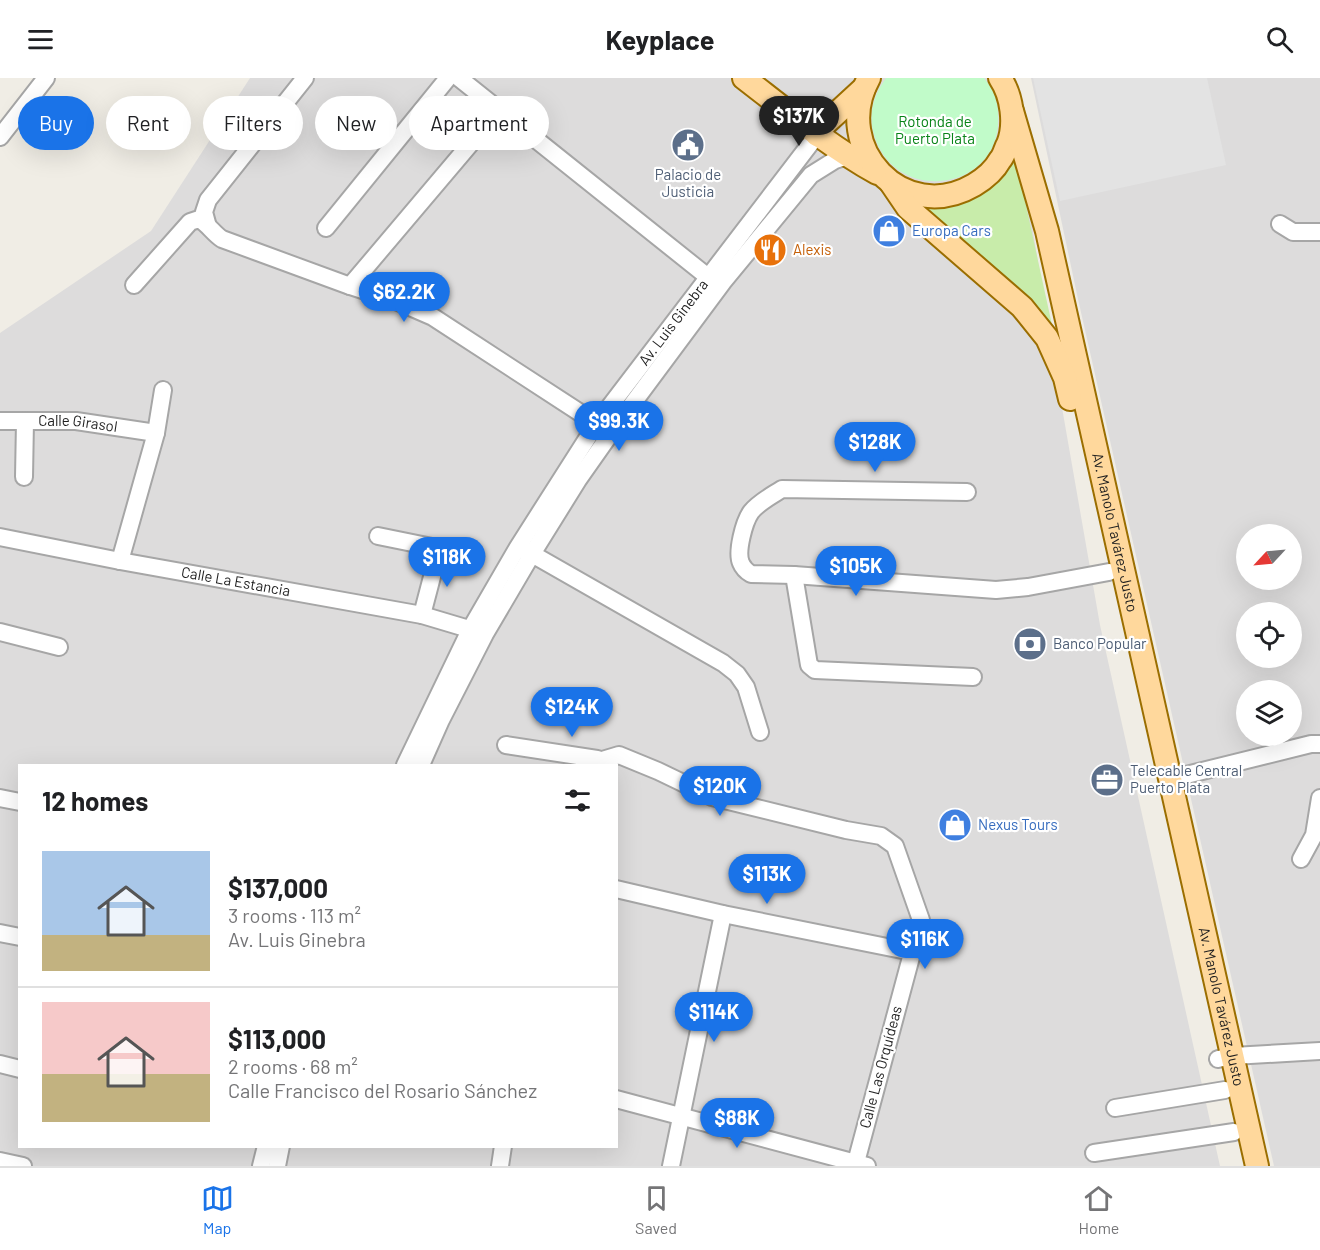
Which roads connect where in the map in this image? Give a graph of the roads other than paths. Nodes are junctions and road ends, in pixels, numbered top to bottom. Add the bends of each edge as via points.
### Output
1 (46, 78) edge
2 (305, 78) edge
3 (448, 78) edge
4 (459, 78) edge
5 (744, 78) edge
6 (768, 78) edge
7 (1001, 79) edge
8 (867, 83) edge
9 (482, 96) edge
10 (1012, 111) junction
11 (821, 129) junction
12 (0, 137) edge
13 (549, 149) edge
14 (466, 150) edge
15 (848, 156) junction
16 (886, 179) junction
17 (207, 223) junction
18 (1280, 224) dead end
19 (326, 228) dead end
20 (1320, 232) edge
21 (708, 277) junction
22 (134, 285) dead end
23 (350, 286) junction
24 (163, 390) dead end
25 (0, 421) edge
26 (26, 421) junction
27 (597, 423) junction
28 (156, 433) junction
29 (611, 433) junction
30 (24, 477) dead end
31 (967, 492) dead end
32 (378, 536) dead end
33 (0, 537) edge
34 (525, 550) junction
35 (120, 561) junction
36 (1109, 572) junction
37 (794, 575) junction
38 (422, 615) junction
39 (478, 631) junction
40 (0, 632) edge
41 (59, 647) dead end
42 (973, 677) dead end
43 (760, 732) dead end
44 (1320, 744) edge
45 (506, 745) dead end
46 (599, 763) edge
47 (406, 764) edge
48 (421, 764) edge
49 (1170, 779) junction
50 (0, 798) edge
51 (1320, 798) edge
52 (18, 802) edge
53 (1301, 859) dead end
54 (618, 889) edge
55 (723, 914) junction
56 (0, 933) edge
57 (18, 937) edge
58 (912, 952) junction
59 (1320, 1051) edge
60 (1225, 1058) junction
61 (0, 1064) edge
62 (18, 1068) edge
63 (1225, 1090) junction
64 (618, 1100) edge
65 (1115, 1108) dead end
66 (682, 1116) junction
67 (1234, 1131) junction
68 (266, 1148) edge
69 (281, 1148) edge
70 (503, 1148) edge
71 (1094, 1153) dead end
72 (0, 1161) edge
73 (859, 1165) edge
74 (23, 1166) edge
75 (261, 1166) edge
76 (277, 1166) edge
77 (500, 1166) edge
78 (671, 1166) edge
79 (1242, 1166) edge
80 (1257, 1166) edge

1 - 12 street
2 - 17 street via 208,200 204,212
3 - 19 street
4 - 9 street
5 - 11 main road
6 - 11 main road
7 - 10 main road
8 - 11 main road, Av. Luis Ginebra
8 - 16 main road via 858,110 859,134 867,156
10 - 16 main road via 1010,136 1001,160 985,179 963,192 938,197 913,194
10 - 49 main road, Av. Manolo Tavárez Justo via 1047,231
11 - 15 main road
11 - 21 street, Av. Luis Ginebra
13 - 21 street
14 - 23 street
15 - 16 main road
15 - 29 street, Av. Luis Ginebra via 811,176 723,282
16 - 36 main road, Av. Manolo Tavárez Justo via 908,208 1022,308 1047,338 1065,378
17 - 22 street via 199,219 190,222
17 - 23 street via 222,239
18 - 20 street via 1293,232
21 - 27 street, Av. Luis Ginebra
23 - 27 street via 434,317
24 - 28 street
25 - 26 street, Calle Girasol
26 - 28 street, Calle Girasol via 76,421
26 - 30 street
27 - 29 street
27 - 34 street, Av. Luis Ginebra
28 - 35 street
29 - 34 street, Av. Luis Ginebra
31 - 37 street via 782,489 752,511 738,556 751,574
32 - 38 street via 439,550
33 - 35 street, Calle La Estancia
34 - 39 street, Av. Luis Ginebra
34 - 43 street via 723,663 746,687
35 - 38 street, Calle La Estancia
36 - 37 street via 996,590
36 - 60 main road, Av. Manolo Tavárez Justo
37 - 42 street via 809,664 815,670
38 - 39 street, Calle La Estancia
39 - 47 street, Av. Luis Ginebra
39 - 48 street, Av. Luis Ginebra
40 - 41 street
44 - 49 street
45 - 46 street, Calle Las Orquídeas via 597,759
46 - 58 street, Calle Las Orquídeas via 619,755 712,797 881,836 895,846 921,920
49 - 60 main road, Av. Manolo Tavárez Justo
50 - 52 street
51 - 53 street via 1314,835
54 - 55 street
55 - 58 street
55 - 66 street
56 - 57 street
58 - 73 street, Calle Las Orquídeas
59 - 60 street
60 - 63 main road, Av. Manolo Tavárez Justo
60 - 80 main road, Av. Manolo Tavárez Justo
61 - 62 street
63 - 65 street
63 - 67 main road, Av. Manolo Tavárez Justo
64 - 66 street
66 - 73 street
66 - 78 street
67 - 71 street
67 - 79 main road, Av. Manolo Tavárez Justo
68 - 75 street
69 - 76 street
70 - 77 street
72 - 74 street

